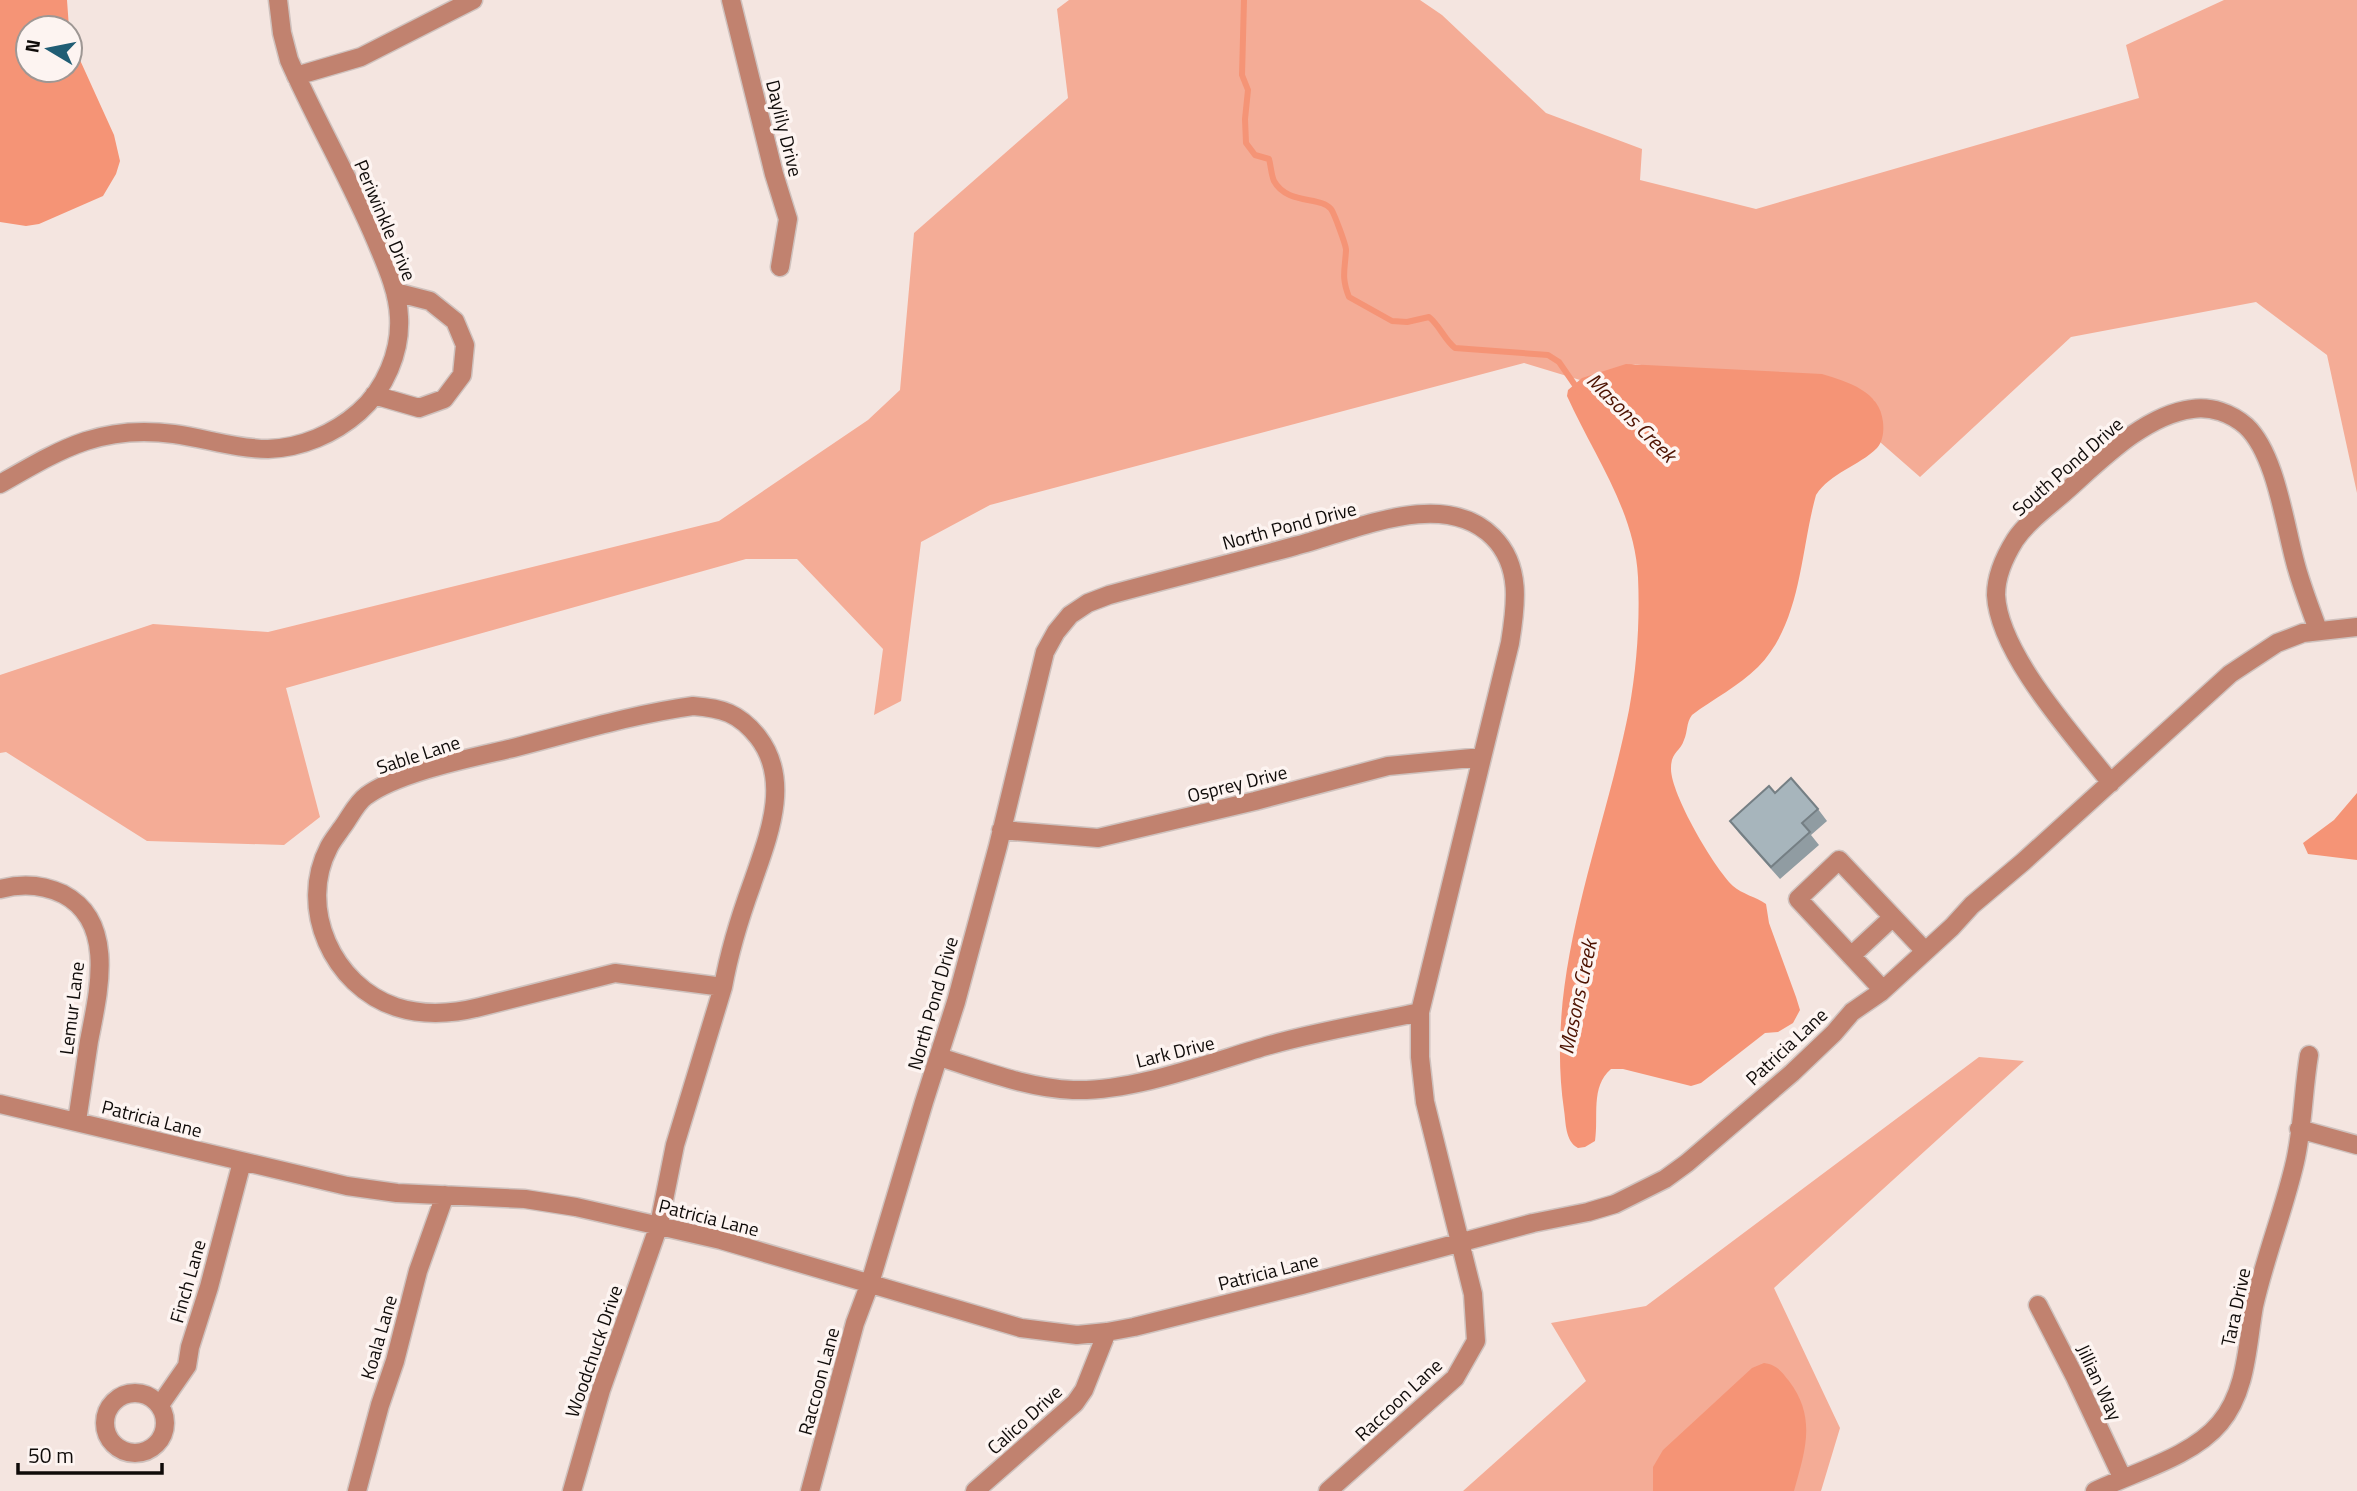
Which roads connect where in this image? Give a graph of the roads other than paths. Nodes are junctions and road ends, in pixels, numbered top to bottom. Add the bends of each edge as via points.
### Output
1 (278, 0) edge
2 (473, 0) edge
3 (731, 0) edge
4 (296, 76) junction
5 (780, 267) dead end
6 (395, 292) junction
7 (374, 395) junction
8 (0, 484) edge
9 (2357, 627) edge
10 (2318, 629) junction
11 (1482, 757) junction
12 (2111, 783) junction
13 (1001, 830) junction
14 (0, 889) edge
15 (1893, 917) junction
16 (1925, 951) junction
17 (1851, 956) junction
18 (723, 987) junction
19 (1883, 990) junction
20 (1420, 1012) junction
21 (2309, 1055) dead end
22 (939, 1057) junction
23 (0, 1104) edge
24 (76, 1121) junction
25 (2299, 1129) junction
26 (2357, 1145) edge
27 (242, 1162) junction
28 (445, 1195) junction
29 (659, 1226) junction
30 (1460, 1243) junction
31 (870, 1283) junction
32 (2038, 1305) dead end
33 (1107, 1332) junction
34 (160, 1405) dead end
35 (2122, 1477) junction
36 (356, 1491) edge
37 (572, 1491) edge
38 (810, 1491) edge
39 (975, 1491) edge
40 (1328, 1491) edge
41 (2095, 1491) edge

1 - 4 street, Periwinkle Drive via 282,33
2 - 4 street via 361,57
3 - 5 street, Daylily Drive via 788,219
4 - 6 street, Periwinkle Drive via 364,213
6 - 7 street, Periwinkle Drive via 398,341 393,363
6 - 7 street via 430,301 455,321 465,345 462,376 444,399 419,408
7 - 8 street, Periwinkle Drive via 332,431 290,447 243,447 173,433 121,432 68,446
9 - 10 street, Patricia Lane
10 - 12 street, Patricia Lane via 2277,643 2230,674
10 - 12 street, South Pond Drive via 2273,476 2246,426 2211,408 2192,409 2138,432 2102,458 2017,538 1998,575 1996,595 2015,653
11 - 13 street, Osprey Drive via 1388,766 1098,838
11 - 13 street, North Pond Drive via 1510,643 1515,580 1498,542 1474,522 1443,513 1402,517 1109,595 1070,615 1045,652
11 - 20 street, North Pond Drive
12 - 16 street, Patricia Lane
13 - 22 street, North Pond Drive
14 - 24 street, Lemur Lane via 31,885 51,889 85,912 93,929 101,968
15 - 16 street
15 - 17 street
15 - 17 street via 1839,860 1798,899
16 - 19 street, Patricia Lane
17 - 19 street
18 - 18 street, Sable Lane via 767,839 775,792 774,769 766,747 735,715 715,707 693,706 629,719 382,786 364,797 329,847 322,866 321,924 335,959 360,988 397,1007 436,1014 458,1012 615,972
18 - 29 street, Sable Lane via 674,1146
19 - 30 street, Patricia Lane via 1852,1012 1792,1073 1665,1179 1615,1204
20 - 22 street, Lark Drive via 1096,1089 1033,1085
20 - 30 street, North Pond Drive via 1425,1102
21 - 25 street, Tara Drive
22 - 31 street, North Pond Drive
23 - 24 street, Patricia Lane
24 - 27 street, Patricia Lane
25 - 26 street
25 - 35 street, Tara Drive via 2295,1161 2231,1409 2205,1438
27 - 28 street, Patricia Lane via 347,1186
27 - 34 street, Finch Lane via 187,1366
28 - 29 street, Patricia Lane via 551,1203
28 - 36 street, Koala Lane via 418,1271
29 - 31 street, Patricia Lane
29 - 37 street, Woodchuck Drive via 601,1390
30 - 33 street, Patricia Lane
30 - 40 street, Raccoon Lane via 1472,1294 1476,1341 1455,1378
31 - 33 street, Patricia Lane via 1021,1328 1077,1335
31 - 38 street, Raccoon Lane
32 - 35 street, Jillian Way
33 - 39 street, Calico Drive via 1075,1403
35 - 41 street, Tara Drive

